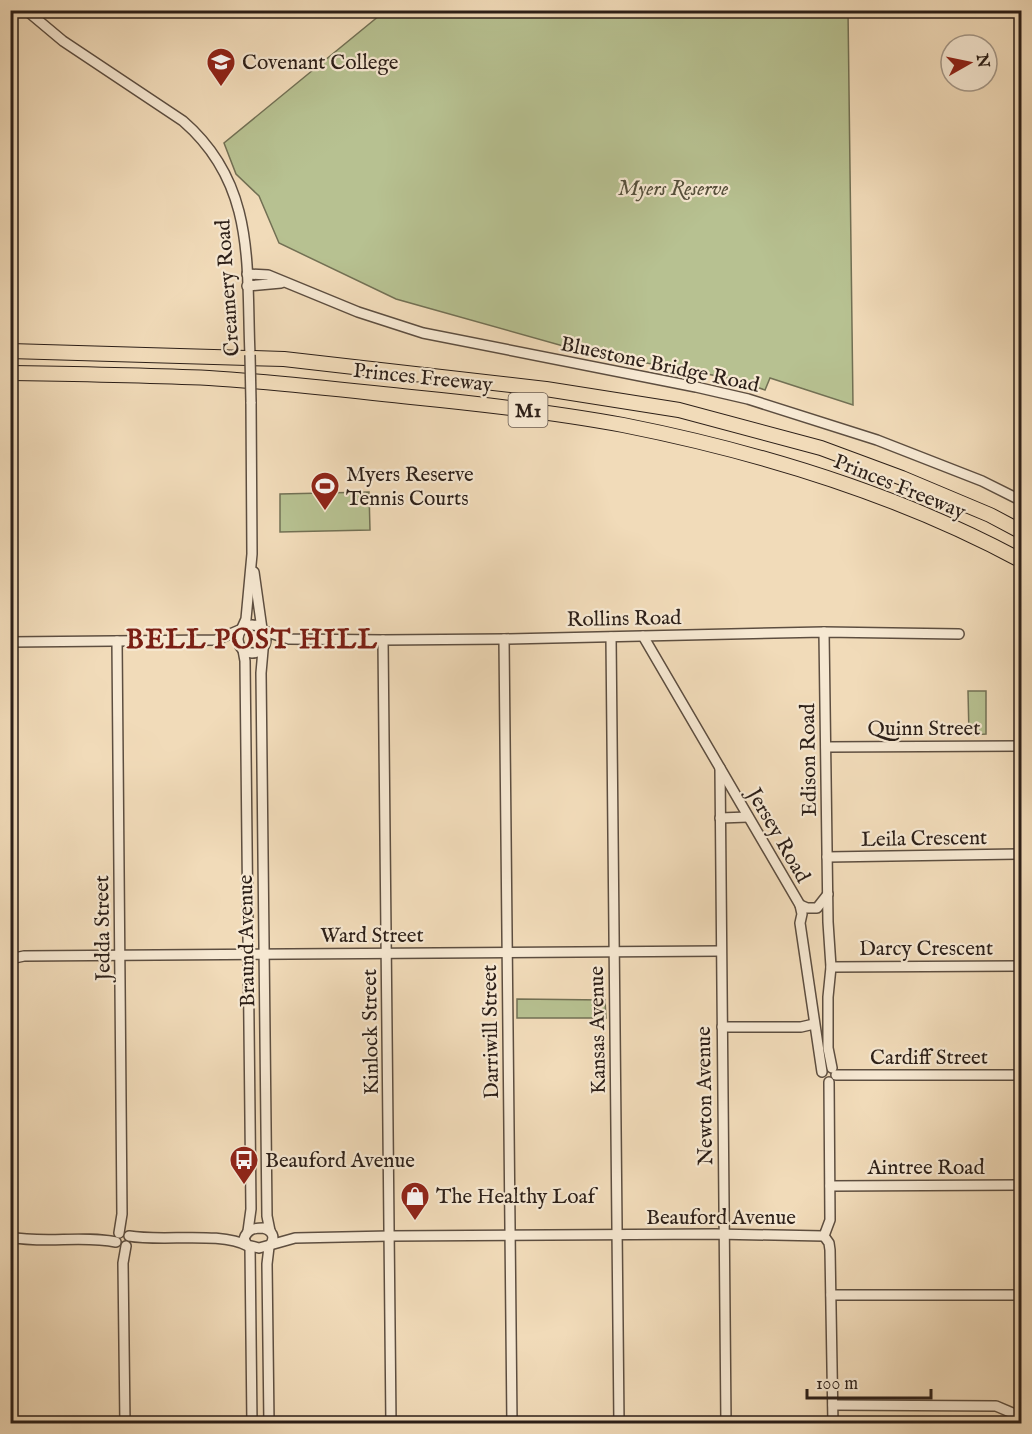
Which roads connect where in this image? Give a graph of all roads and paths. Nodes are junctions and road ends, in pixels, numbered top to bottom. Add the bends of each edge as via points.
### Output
1 (26, 10) edge
2 (247, 274) junction
3 (283, 283) junction
4 (247, 286) junction
5 (10, 351) edge
6 (10, 373) edge
7 (1022, 501) edge
8 (1022, 532) edge
9 (252, 554) junction
10 (1022, 561) edge
11 (242, 628) junction
12 (263, 630) junction
13 (825, 632) junction
14 (959, 634) dead end
15 (643, 636) junction
16 (610, 637) junction
17 (289, 639) junction
18 (504, 639) junction
19 (216, 640) junction
20 (383, 640) junction
21 (117, 641) junction
22 (10, 642) edge
23 (242, 649) junction
24 (263, 649) junction
25 (1022, 746) edge
26 (826, 747) junction
27 (720, 768) junction
28 (748, 817) junction
29 (720, 818) junction
30 (1022, 854) edge
31 (827, 857) junction
32 (828, 894) junction
33 (807, 909) junction
34 (828, 922) junction
35 (721, 951) junction
36 (507, 952) junction
37 (614, 952) junction
38 (10, 953) edge
39 (387, 953) junction
40 (248, 954) junction
41 (264, 954) junction
42 (121, 955) junction
43 (24, 956) junction
44 (10, 958) edge
45 (1022, 966) edge
46 (831, 967) junction
47 (814, 1024) junction
48 (722, 1027) junction
49 (832, 1075) junction
50 (1022, 1075) edge
51 (1022, 1185) edge
52 (830, 1186) junction
53 (248, 1231) junction
54 (271, 1232) junction
55 (724, 1234) junction
56 (617, 1235) junction
57 (390, 1236) junction
58 (510, 1236) junction
59 (823, 1236) junction
60 (10, 1237) edge
61 (295, 1238) junction
62 (228, 1239) junction
63 (24, 1240) junction
64 (123, 1240) junction
65 (10, 1243) edge
66 (249, 1246) junction
67 (270, 1246) junction
68 (831, 1295) junction
69 (1022, 1295) edge
70 (833, 1405) junction
71 (1022, 1417) edge
72 (124, 1424) edge
73 (252, 1424) edge
74 (269, 1424) edge
75 (391, 1424) edge
76 (512, 1424) edge
77 (619, 1424) edge
78 (726, 1424) edge
79 (833, 1424) edge

1 - 2 street, Creamery Road via 63,41 175,115 200,137 237,198
2 - 3 street, Bluestone Bridge Road via 266,275
2 - 4 street, Creamery Road
3 - 4 street, Bluestone Bridge Road
3 - 7 street, Bluestone Bridge Road via 423,333 748,399 909,452
4 - 9 street, Creamery Road, bridge
5 - 8 highway, Princes Freeway / M1 via 284,359 546,389 670,408 821,448 968,506
6 - 10 highway, Princes Freeway / M1 via 209,378 535,411 622,425 704,443 851,487
9 - 11 street, Creamery Road
9 - 12 street, Creamery Road
11 - 12 street via 254,625
11 - 19 street
11 - 23 street via 237,639
12 - 17 street, Rollins Road
12 - 24 street via 267,640
13 - 14 street, Rollins Road
13 - 15 street, Rollins Road
13 - 26 street, Edison Road
15 - 16 street, Rollins Road
15 - 27 street, Jersey Road
16 - 18 street, Rollins Road
16 - 37 street, Kansas Avenue
17 - 20 street, Rollins Road
17 - 24 street, Rollins Road
18 - 20 street, Rollins Road
18 - 36 street, Darriwill Street
19 - 21 street
19 - 23 street
20 - 39 street, Kinlock Street
21 - 22 street
21 - 42 street, Jedda Street
23 - 24 street via 255,653
23 - 40 street, Braund Avenue
24 - 41 street, Braund Avenue
25 - 26 street, Quinn Street
26 - 31 street, Edison Road
27 - 28 street, Jersey Road
27 - 29 street, Newton Avenue
28 - 29 street
28 - 33 street, Jersey Road
29 - 35 street, Newton Avenue
30 - 31 street, Leila Crescent
31 - 32 street, Edison Road
32 - 33 street
32 - 34 street, Edison Road
33 - 34 street via 825,914
33 - 47 street, Jersey Road via 800,923
34 - 46 street, Edison Road
35 - 37 street, Ward Street
35 - 48 street, Newton Avenue
36 - 37 street, Ward Street
36 - 39 street, Ward Street
36 - 58 street, Darriwill Street
37 - 56 street, Kansas Avenue
38 - 43 street, Ward Street
39 - 41 street, Ward Street
39 - 57 street, Kinlock Street
40 - 41 street, Ward Street
40 - 42 street, Ward Street
40 - 53 street, Braund Avenue
41 - 54 street, Braund Avenue via 267,1216
42 - 43 street, Ward Street
42 - 64 street, Jedda Street
43 - 44 street, Ward Street
45 - 46 street, Darcy Crescent
46 - 49 street, Edison Road via 828,1048
47 - 48 street
47 - 49 street, Jersey Road via 823,1079
48 - 55 street, Newton Avenue
49 - 50 street, Cardiff Street
49 - 52 street, Edison Road
51 - 52 street, Aintree Road
52 - 59 street, Edison Road via 830,1220
53 - 54 street via 257,1228
53 - 62 street
53 - 66 street via 244,1239
54 - 61 street, Beauford Avenue
54 - 67 street
55 - 56 street, Beauford Avenue
55 - 59 street, Beauford Avenue
55 - 78 street, Newton Avenue
56 - 58 street, Beauford Avenue
56 - 77 street, Kansas Avenue
57 - 58 street, Beauford Avenue
57 - 61 street, Beauford Avenue
57 - 75 street, Kinlock Street
58 - 76 street, Darriwill Street
59 - 68 street, Edison Road via 831,1250
60 - 63 street
61 - 67 street, Beauford Avenue
62 - 64 street
62 - 66 street
63 - 64 street
63 - 65 street
64 - 72 street, Jedda Street
66 - 67 street
66 - 73 street
67 - 74 street
68 - 69 street
68 - 70 street, Edison Road
70 - 71 street via 996,1406
70 - 79 street, Edison Road

